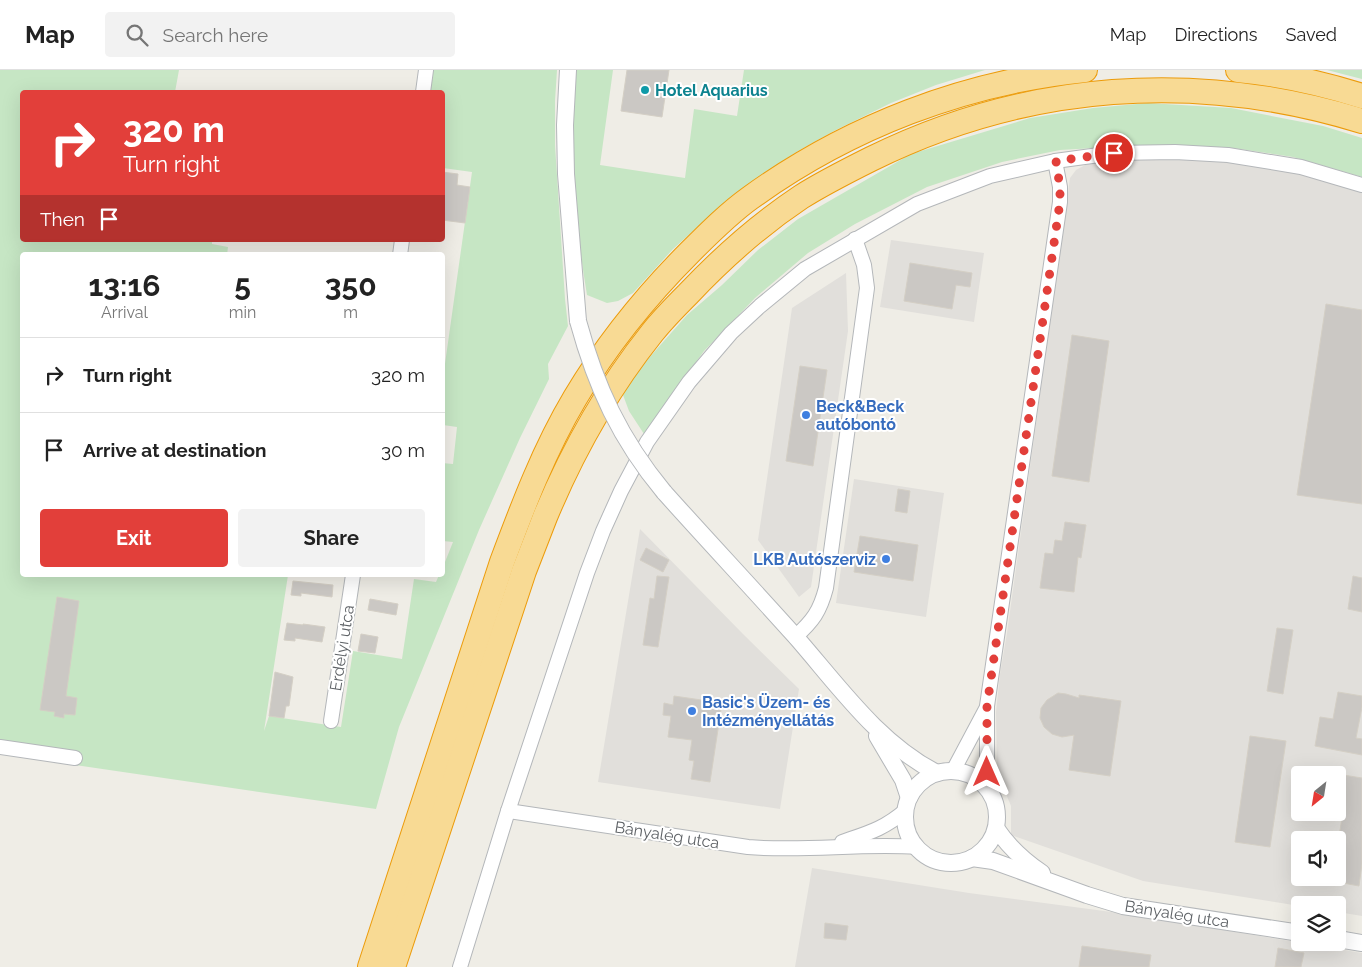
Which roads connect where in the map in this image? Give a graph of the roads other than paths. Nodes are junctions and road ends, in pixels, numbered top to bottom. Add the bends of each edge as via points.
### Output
1 (426, 70) edge
2 (568, 70) edge
3 (1085, 70) edge
4 (1238, 70) edge
5 (423, 90) edge
6 (1362, 96) edge
7 (1362, 121) edge
8 (1056, 161) junction
9 (1362, 185) edge
10 (855, 239) junction
11 (353, 577) edge
12 (795, 637) junction
13 (987, 706) junction
14 (867, 719) junction
15 (331, 721) dead end
16 (0, 747) edge
17 (75, 758) dead end
18 (945, 772) junction
19 (987, 788) junction
20 (907, 804) junction
21 (508, 811) junction
22 (996, 828) junction
23 (917, 847) junction
24 (827, 848) junction
25 (972, 858) junction
26 (1057, 883) junction
27 (1291, 932) edge
28 (1346, 940) edge
29 (1362, 943) edge
30 (370, 967) edge
31 (393, 967) edge
32 (460, 967) edge

1 - 5 street
2 - 12 street, bridge via 564,125 566,174 578,321 590,363 615,421 645,469
3 - 30 highway via 1025,79 955,96 879,123 811,158 725,218 668,274 612,340 574,399 523,505
4 - 6 highway via 1316,83
7 - 31 highway via 1271,99 1200,91 1118,91 1038,101 966,120 892,149 802,197 738,244 652,333 619,379 568,466 524,571
8 - 9 street via 1114,153 1228,155 1301,167
8 - 10 street via 990,176 917,204
8 - 13 street via 1060,202
10 - 12 street via 864,265 867,288 826,588 815,618
10 - 21 street via 805,269 731,333 689,382 646,442 603,531
11 - 15 street, Erdélyi utca
12 - 14 street
13 - 18 street
13 - 19 street
14 - 18 street via 918,764
14 - 20 street via 904,780
16 - 17 street
18 - 19 street via 966,773
18 - 20 street, Bányalég utca via 925,779 916,787
19 - 22 street via 996,809
20 - 23 street via 906,824
20 - 24 street, Bányalég utca via 892,821 876,831
21 - 24 street, Bányalég utca via 748,847
21 - 32 street
22 - 25 street via 987,845
22 - 26 street, Bányalég utca via 1020,856
23 - 24 street, Bányalég utca
23 - 25 street, Bányalég utca via 937,860 954,862
25 - 26 street, Bányalég utca via 993,861
26 - 27 street, Bányalég utca via 1123,906
28 - 29 street

